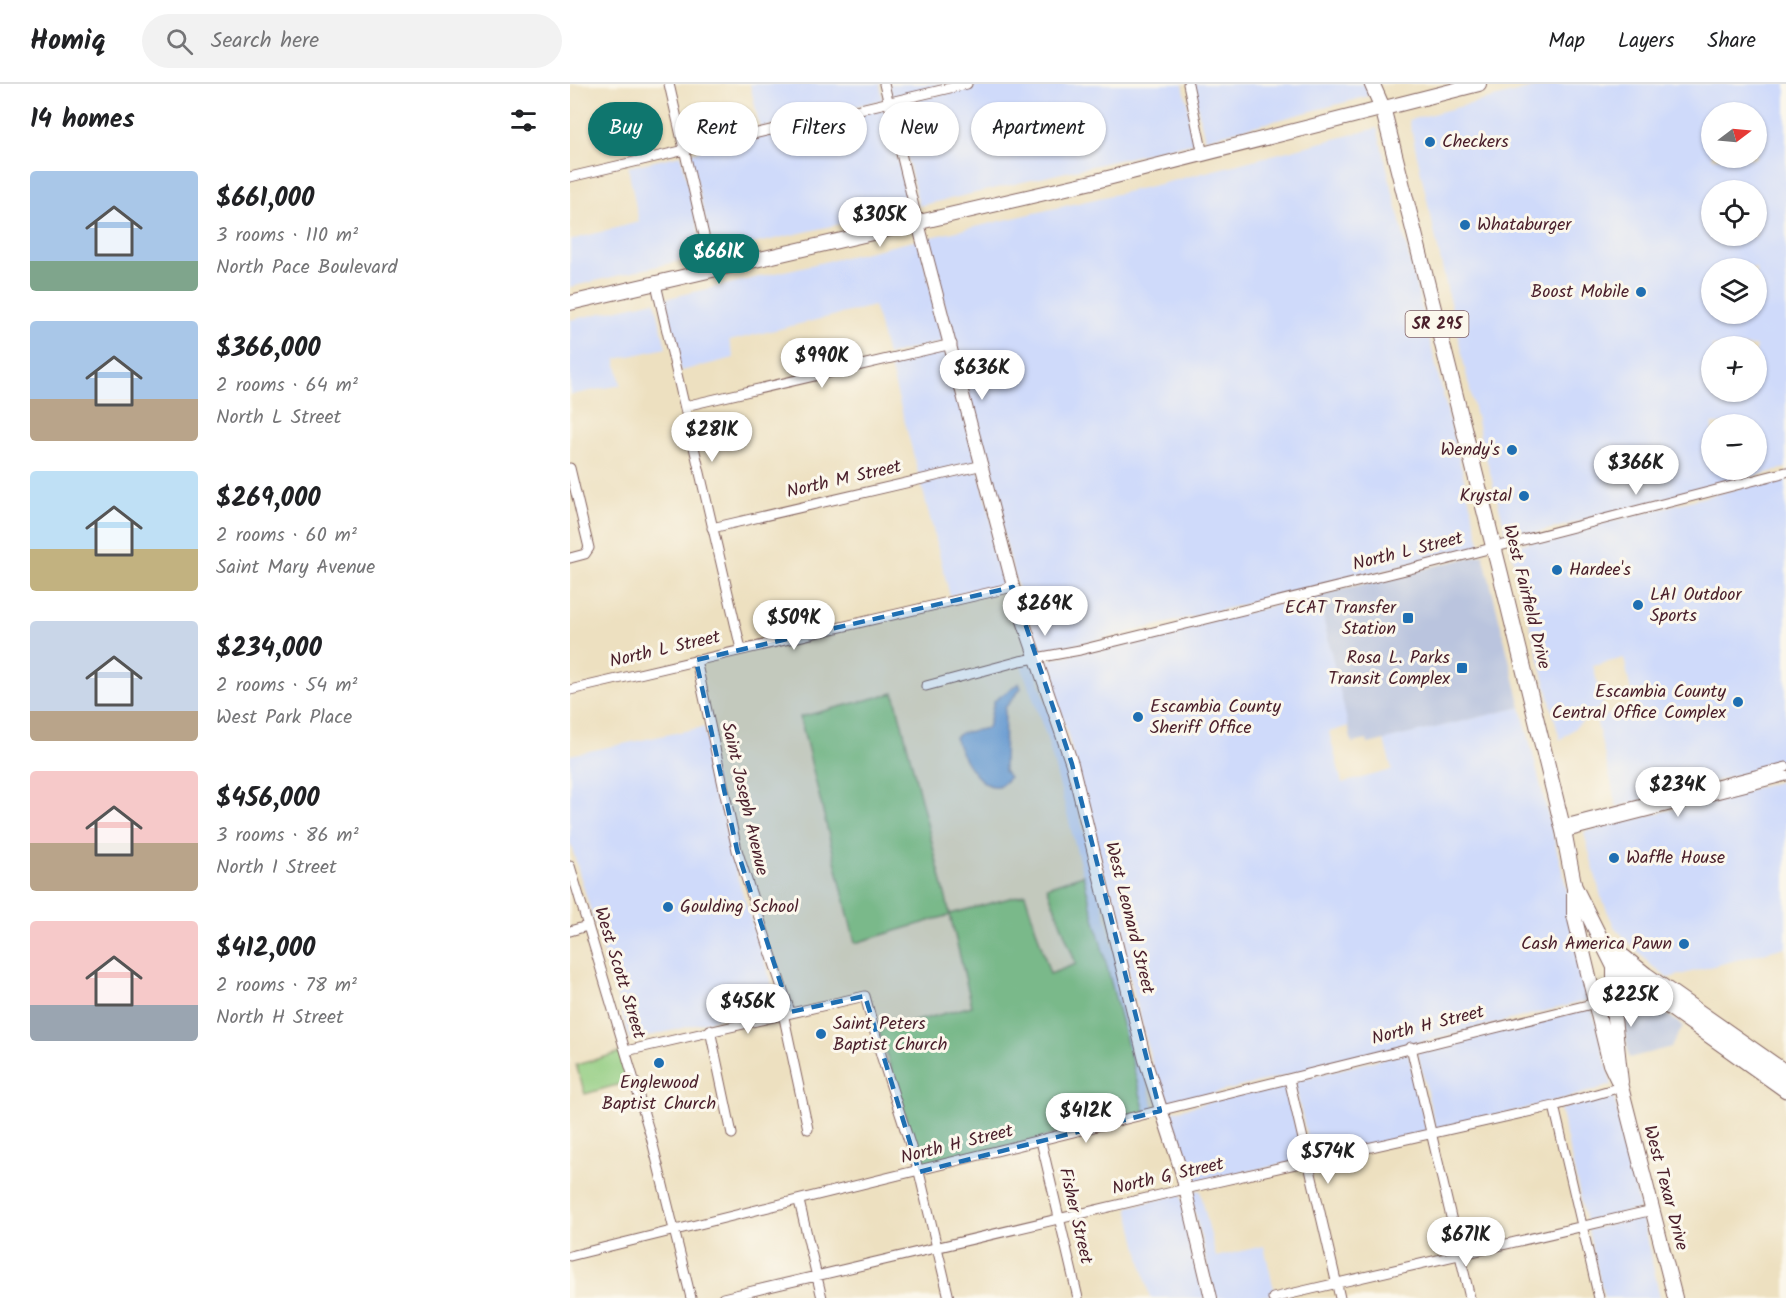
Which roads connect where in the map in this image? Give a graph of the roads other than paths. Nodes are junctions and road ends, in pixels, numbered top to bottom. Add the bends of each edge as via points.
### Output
1 (669, 84) edge
2 (884, 84) edge
3 (967, 84) edge
4 (1188, 84) edge
5 (1372, 84) edge
6 (1384, 84) edge
7 (1479, 84) edge
8 (889, 102) edge
9 (893, 102) edge
10 (879, 105) edge
11 (675, 109) edge
12 (1383, 109) junction
13 (758, 133) edge
14 (675, 152) edge
15 (1203, 155) junction
16 (686, 156) edge
17 (902, 156) edge
18 (570, 177) edge
19 (918, 223) junction
20 (712, 270) junction
21 (656, 284) junction
22 (570, 303) edge
23 (952, 344) junction
24 (685, 406) junction
25 (983, 465) junction
26 (570, 468) edge
27 (1786, 472) edge
28 (712, 528) junction
29 (1493, 547) junction
30 (570, 558) edge
31 (1013, 587) junction
32 (741, 649) junction
33 (1036, 659) junction
34 (696, 660) junction
35 (926, 686) dead end
36 (570, 690) edge
37 (1786, 767) edge
38 (1786, 776) edge
39 (1562, 829) junction
40 (570, 867) edge
41 (1574, 886) junction
42 (587, 926) junction
43 (570, 931) edge
44 (1597, 936) junction
45 (1614, 950) junction
46 (1615, 968) junction
47 (1596, 1003) junction
48 (787, 1013) junction
49 (710, 1030) junction
50 (1412, 1047) junction
51 (626, 1051) junction
52 (1786, 1073) edge
53 (1289, 1078) junction
54 (1621, 1087) junction
55 (1786, 1090) edge
56 (1554, 1106) junction
57 (1160, 1111) junction
58 (808, 1130) dead end
59 (732, 1134) dead end
60 (1433, 1135) junction
61 (1041, 1141) junction
62 (1309, 1163) junction
63 (919, 1172) junction
64 (1185, 1189) junction
65 (799, 1201) junction
66 (1653, 1210) junction
67 (1059, 1221) junction
68 (1582, 1227) junction
69 (674, 1231) junction
70 (938, 1249) junction
71 (1460, 1256) junction
72 (570, 1257) edge
73 (817, 1276) junction
74 (1336, 1283) junction
75 (691, 1298) edge
76 (723, 1298) edge
77 (822, 1298) edge
78 (949, 1298) edge
79 (1078, 1298) edge
80 (1211, 1298) edge
81 (1273, 1298) edge
82 (1340, 1298) edge
83 (1470, 1298) edge
84 (1599, 1298) edge
85 (1675, 1298) edge

1 - 11 street
2 - 8 street
3 - 9 street
4 - 15 street
5 - 12 main road, West Fairfield Drive / SR 295
6 - 12 main road, West Fairfield Drive / SR 295
7 - 12 main road
10 - 13 street
12 - 15 main road
12 - 29 main road, West Fairfield Drive / SR 295
14 - 18 street
15 - 19 main road
16 - 20 street
17 - 19 street
19 - 20 main road
19 - 23 street, West Leonard Street
20 - 21 main road
21 - 22 main road
21 - 24 street
23 - 24 street
23 - 25 street, West Leonard Street
24 - 28 street
25 - 28 street, North M Street
25 - 31 street, West Leonard Street
26 - 30 street via 589,551
27 - 29 street, North L Street
28 - 32 street
29 - 33 street, North L Street
29 - 39 main road, West Fairfield Drive / SR 295
31 - 32 street, North L Street
31 - 33 street, West Leonard Street
32 - 34 street, North L Street
33 - 35 street
33 - 57 street, West Leonard Street via 1072,764
34 - 36 street, North L Street
34 - 48 street, Saint Joseph Avenue via 737,850
37 - 39 street
38 - 39 street
39 - 41 main road, West Fairfield Drive / SR 295
40 - 42 street, West Scott Street
41 - 44 main road, West Fairfield Drive / SR 295
41 - 47 main road, West Texar Drive via 1574,915
42 - 43 street
42 - 51 street, West Scott Street
44 - 45 main road, West Fairfield Drive / SR 295
44 - 46 main road, SR 295
45 - 46 main road, West Texar Drive
45 - 52 main road, West Fairfield Drive / SR 295
46 - 54 main road, West Texar Drive via 1614,1018
46 - 55 main road, SR 295
47 - 50 street, North H Street
47 - 54 main road, West Texar Drive via 1610,1064
48 - 49 street
48 - 58 street, Saint Joseph Avenue
48 - 63 street via 865,996
49 - 51 street
49 - 59 street
50 - 53 street, North H Street
50 - 60 street
51 - 69 street, West Scott Street
53 - 57 street, North H Street
53 - 62 street
54 - 56 street, North G Street
54 - 66 main road, West Texar Drive
56 - 60 street, North G Street
56 - 68 street
57 - 61 street, North H Street
57 - 64 street, West Leonard Street
60 - 62 street, North G Street
60 - 71 street
61 - 63 street, North H Street
61 - 67 street, Fisher Street
62 - 64 street, North G Street
62 - 74 street
63 - 65 street, North H Street
63 - 70 street
64 - 67 street, North G Street
64 - 80 street, West Leonard Street
65 - 69 street, North H Street
65 - 73 street
66 - 68 street
66 - 85 main road, West Texar Drive
67 - 70 street, North G Street
67 - 79 street, Fisher Street
68 - 71 street
68 - 84 street
69 - 72 street, North H Street
69 - 75 street, West Scott Street
70 - 73 street, North G Street
70 - 78 street
71 - 74 street
71 - 83 street
73 - 76 street, North G Street
73 - 77 street
74 - 81 street
74 - 82 street

